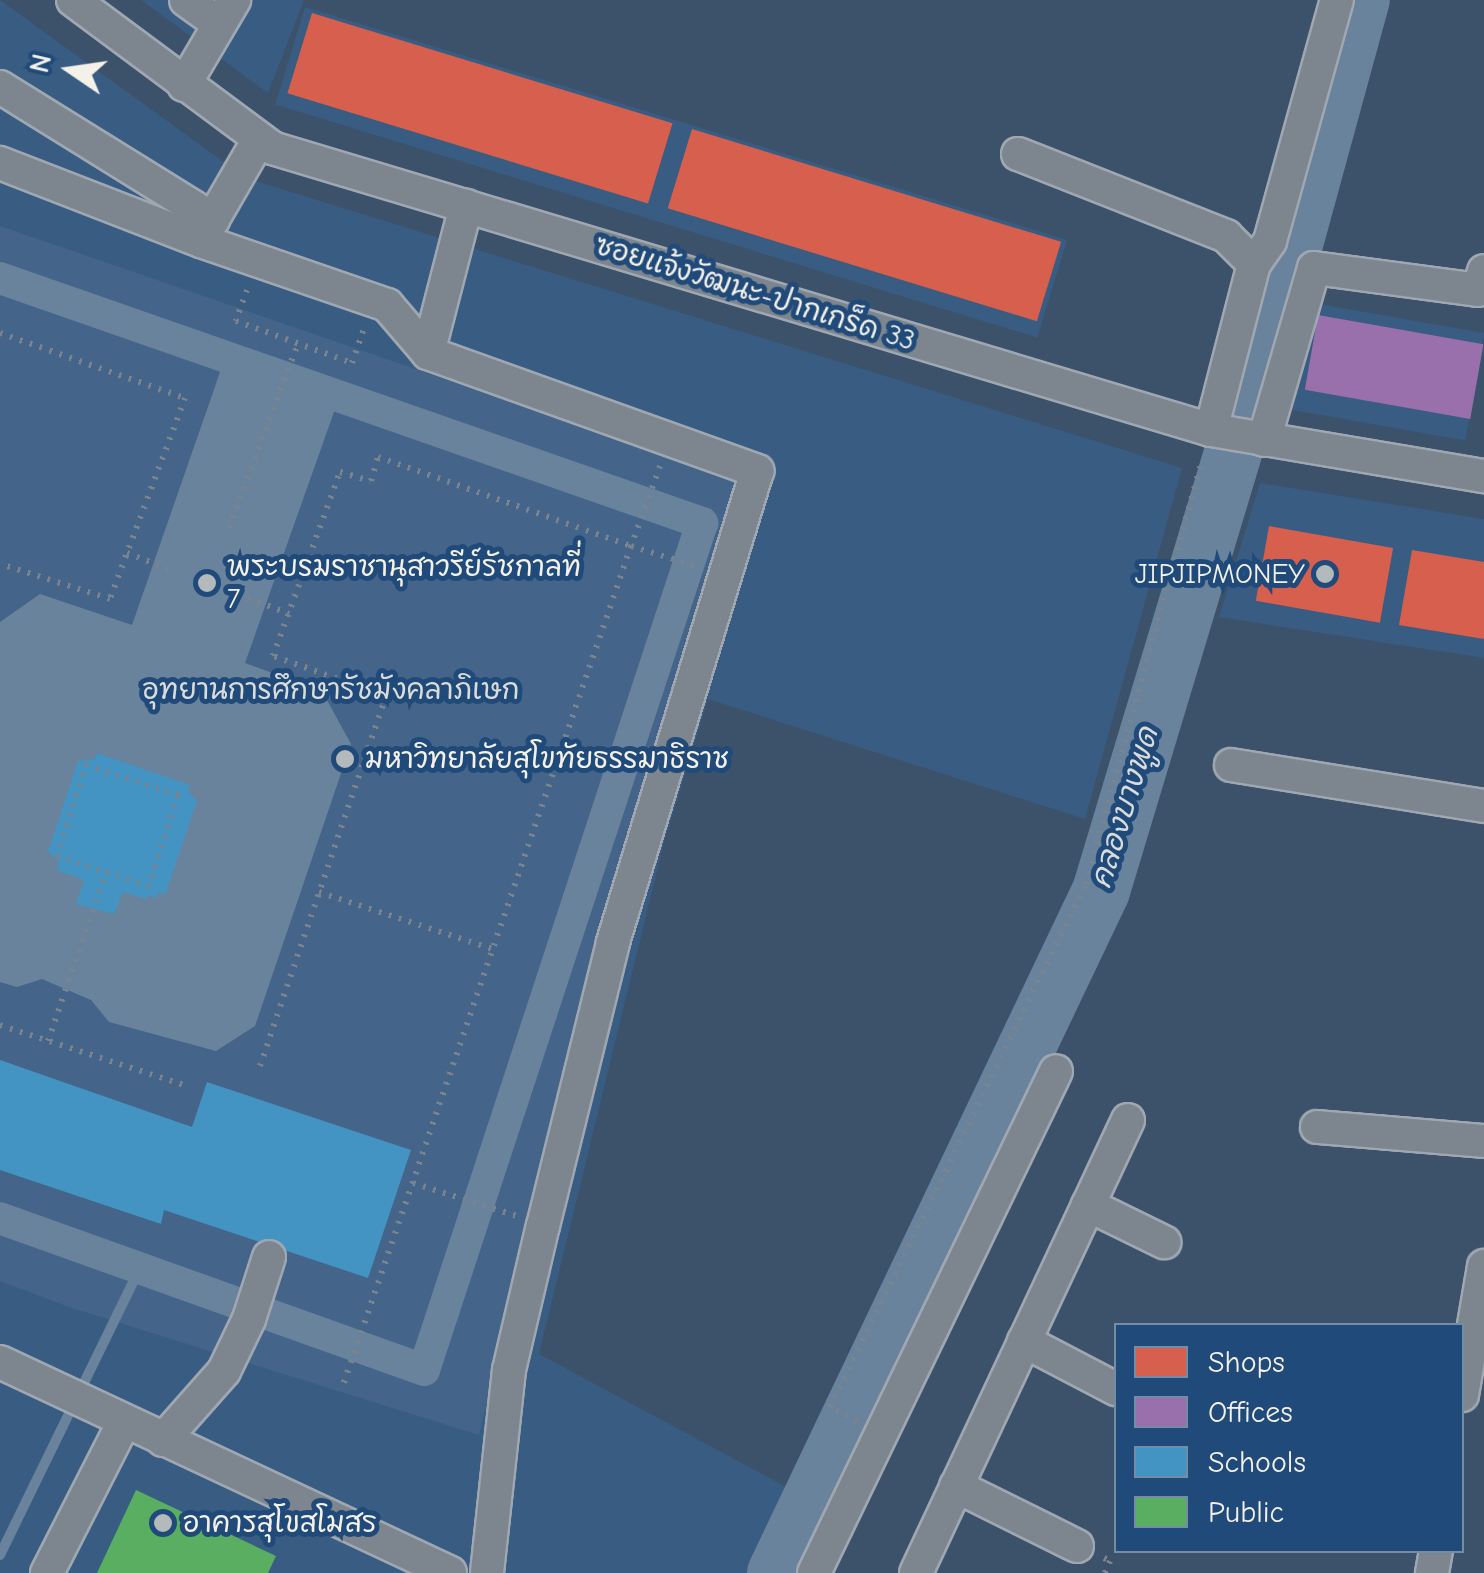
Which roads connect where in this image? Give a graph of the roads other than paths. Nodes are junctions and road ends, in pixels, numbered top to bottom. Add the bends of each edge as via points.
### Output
1 (73, 0) edge
2 (186, 0) edge
3 (1337, 0) edge
4 (226, 12) edge
5 (184, 85) junction
6 (0, 87) edge
7 (258, 141) junction
8 (1018, 154) dead end
9 (0, 163) edge
10 (466, 206) junction
11 (207, 230) junction
12 (1254, 264) junction
13 (1484, 271) edge
14 (428, 353) junction
15 (1213, 430) junction
16 (1261, 440) junction
17 (1484, 476) edge
18 (1231, 765) dead end
19 (1484, 806) edge
20 (1056, 1071) dead end
21 (1128, 1120) dead end
22 (1317, 1127) dead end
23 (1484, 1140) edge
24 (1088, 1205) junction
25 (1164, 1242) dead end
26 (1484, 1266) edge
27 (264, 1271) dead end
28 (1024, 1340) junction
29 (2, 1368) edge
30 (1464, 1383) edge
31 (1114, 1388) edge
32 (124, 1422) junction
33 (163, 1440) junction
34 (956, 1486) junction
35 (1076, 1546) dead end
36 (48, 1573) edge
37 (450, 1573) edge
38 (487, 1573) edge
39 (814, 1573) edge
40 (916, 1573) edge

1 - 5 street, ซอยแจ้งวัฒนะ-ปากเกร็ด 33
2 - 4 street
3 - 12 street via 1270,241
4 - 5 street
5 - 7 street, ซอยแจ้งวัฒนะ-ปากเกร็ด 33
6 - 11 street
7 - 10 street, ซอยแจ้งวัฒนะ-ปากเกร็ด 33
7 - 11 street
8 - 12 street via 1226,236
9 - 11 street
10 - 14 street
10 - 15 street, ซอยแจ้งวัฒนะ-ปากเกร็ด 33
11 - 14 street via 387,305
12 - 15 street
13 - 16 street via 1478,290 1314,268
14 - 38 street via 757,471 613,943 543,1225 509,1370
15 - 16 street, ซอยแจ้งวัฒนะ-ปากเกร็ด 33
16 - 17 street, ซอยแจ้งวัฒนะ-ปากเกร็ด 33
18 - 19 street
20 - 39 street
21 - 24 street
22 - 23 street
24 - 25 street
24 - 28 street
26 - 30 street
27 - 33 street via 224,1371
28 - 31 street
28 - 34 street
29 - 32 street
32 - 33 street
32 - 36 street
33 - 37 street
34 - 35 street
34 - 40 street

